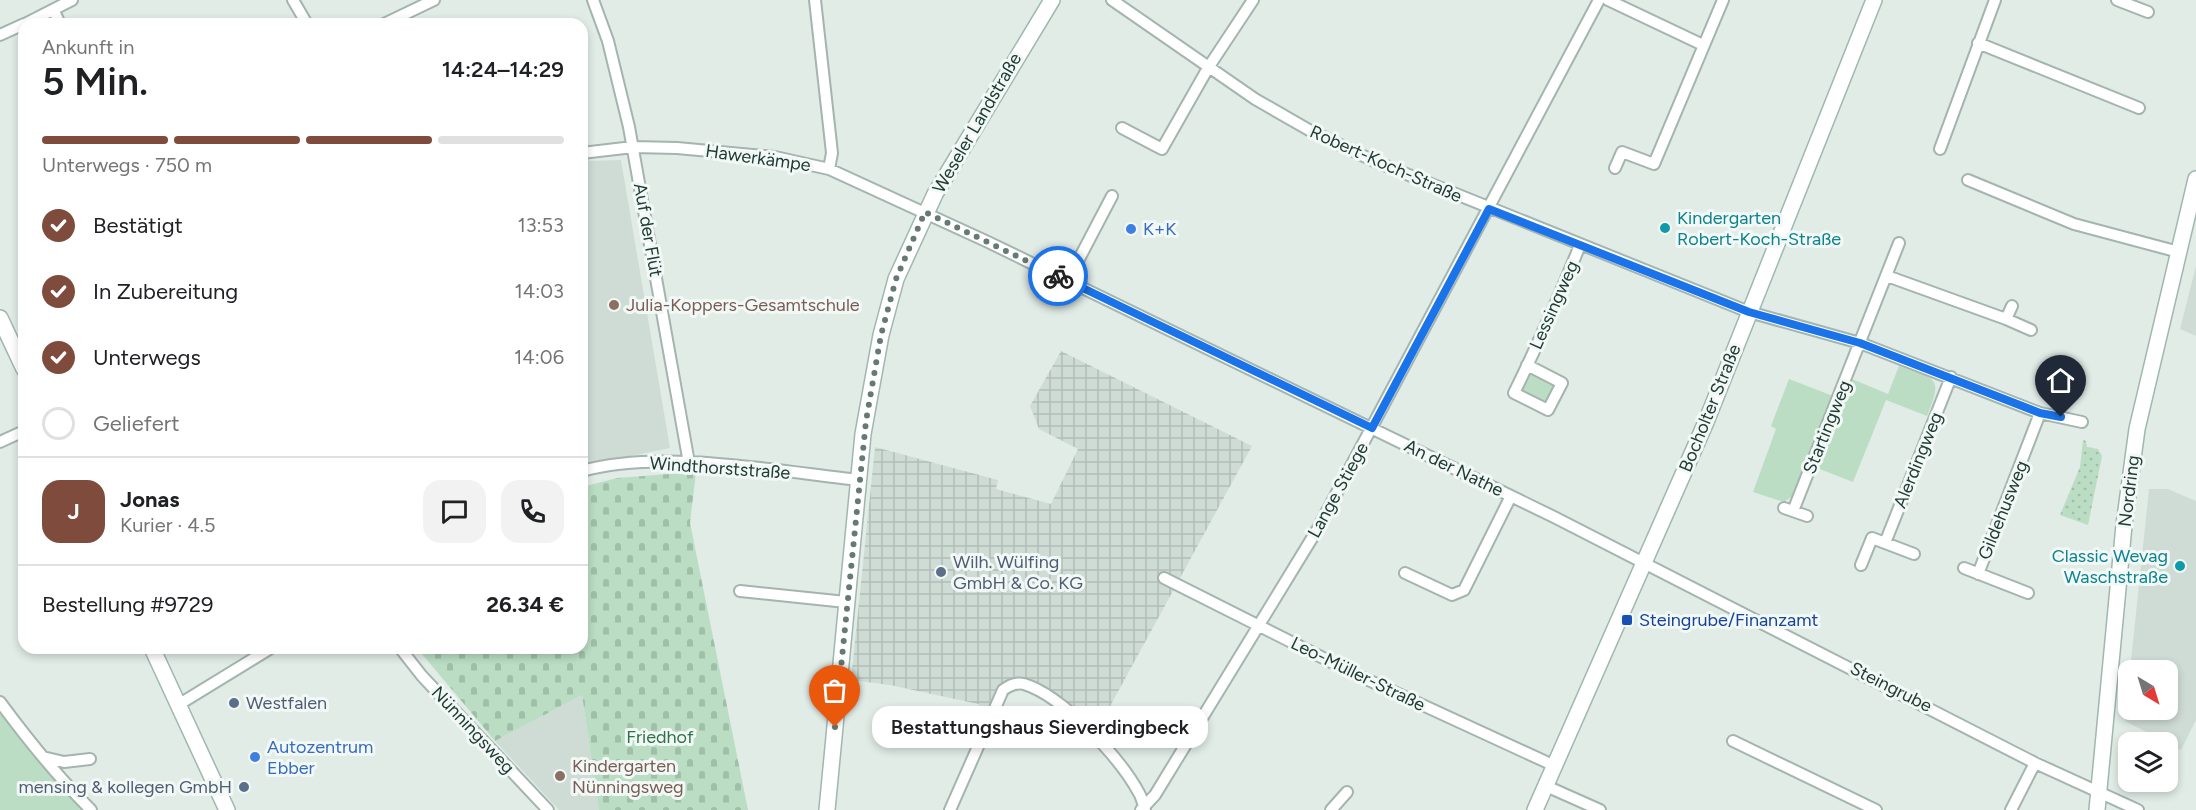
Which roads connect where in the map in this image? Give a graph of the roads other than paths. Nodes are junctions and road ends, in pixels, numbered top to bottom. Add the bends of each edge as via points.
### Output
1 (72, 0) edge
2 (294, 0) edge
3 (434, 0) edge
4 (593, 0) edge
5 (815, 0) edge
6 (1052, 0) edge
7 (1112, 0) edge
8 (1253, 0) edge
9 (1599, 0) edge
10 (1608, 0) edge
11 (1723, 0) edge
12 (1874, 0) edge
13 (1995, 0) edge
14 (2117, 0) edge
15 (54, 11) junction
16 (2148, 12) dead end
17 (38, 18) edge
18 (57, 18) edge
19 (304, 18) edge
20 (396, 18) edge
21 (18, 27) edge
22 (0, 35) edge
23 (1978, 43) junction
24 (1703, 45) junction
25 (1208, 68) junction
26 (2139, 108) dead end
27 (1122, 128) dead end
28 (633, 147) junction
29 (1940, 149) dead end
30 (588, 152) edge
31 (1615, 168) dead end
32 (829, 169) junction
33 (2196, 179) edge
34 (1968, 180) dead end
35 (1112, 196) dead end
36 (1489, 209) junction
37 (925, 212) junction
38 (1899, 243) dead end
39 (1580, 244) junction
40 (2179, 252) junction
41 (1887, 276) junction
42 (1068, 280) junction
43 (2012, 306) dead end
44 (1749, 312) junction
45 (0, 318) edge
46 (2006, 320) junction
47 (2031, 330) dead end
48 (1860, 343) junction
49 (18, 356) edge
50 (1527, 365) junction
51 (1951, 377) junction
52 (2040, 413) junction
53 (2082, 422) dead end
54 (1372, 428) junction
55 (18, 434) edge
56 (0, 442) edge
57 (689, 463) junction
58 (588, 470) edge
59 (859, 480) junction
60 (1511, 496) junction
61 (1807, 516) dead end
62 (1885, 543) junction
63 (1914, 554) dead end
64 (1645, 562) junction
65 (1862, 565) dead end
66 (1964, 568) dead end
67 (1405, 573) dead end
68 (1978, 574) junction
69 (1164, 578) dead end
70 (740, 591) dead end
71 (2028, 593) dead end
72 (846, 602) junction
73 (1259, 626) junction
74 (155, 654) edge
75 (260, 654) edge
76 (405, 654) edge
77 (0, 702) edge
78 (178, 705) junction
79 (1733, 741) dead end
80 (47, 758) junction
81 (90, 759) dead end
82 (2035, 763) junction
83 (1555, 766) junction
84 (1546, 786) junction
85 (2099, 791) junction
86 (1347, 792) dead end
87 (1144, 809) edge
88 (91, 810) edge
89 (227, 810) edge
90 (548, 810) edge
91 (827, 810) edge
92 (950, 810) edge
93 (1331, 810) edge
94 (1535, 810) edge
95 (1600, 810) edge
96 (1876, 810) edge
97 (2011, 810) edge
98 (2097, 810) edge
99 (2138, 810) edge

1 - 15 street
2 - 19 street
3 - 20 street
4 - 28 street, Auf der Flüt via 608,40
5 - 32 street via 832,153
6 - 37 street, Weseler Landstraße
7 - 25 street, Robert-Koch-Straße
8 - 25 street
9 - 36 street, Lange Stiege
10 - 24 street
11 - 24 street
12 - 44 street, Bocholter Straße
13 - 23 street
14 - 16 street
15 - 17 street
15 - 18 street
21 - 22 street
23 - 26 street
23 - 29 street
24 - 31 street via 1654,164 1622,152
25 - 27 street via 1162,149
25 - 36 street, Robert-Koch-Straße via 1309,130
28 - 30 street, Hawerkämpe
28 - 32 street, Hawerkämpe via 775,157
28 - 57 street, Auf der Flüt
32 - 37 street, Hawerkämpe
33 - 40 street, Nordring
34 - 40 street via 2074,224
35 - 42 street
36 - 39 street, Robert-Koch-Straße
36 - 54 street, Lange Stiege
37 - 42 street, An der Nathe
37 - 59 street, Weseler Landstraße via 896,279 881,335
38 - 41 street, Startingweg
39 - 44 street, Robert-Koch-Straße
39 - 50 street, Lessingweg
40 - 85 street, Nordring via 2134,449
41 - 46 street
41 - 48 street, Startingweg
42 - 54 street, An der Nathe
43 - 46 street
44 - 48 street, Robert-Koch-Straße
44 - 64 street, Bocholter Straße
45 - 49 street
46 - 47 street
48 - 51 street, Robert-Koch-Straße
48 - 61 street, Startingweg via 1789,509
50 - 50 street, Lessingweg via 1562,383 1548,410 1514,393
51 - 52 street, Robert-Koch-Straße
51 - 62 street, Alerdingweg
52 - 53 street, Robert-Koch-Straße
52 - 68 street, Gildehusweg
54 - 60 street, An der Nathe
54 - 73 street, Lange Stiege
55 - 56 street
57 - 58 street, Windthorststraße via 638,462
57 - 59 street, Windthorststraße
59 - 72 street, Weseler Landstraße
60 - 64 street, An der Nathe
60 - 67 street via 1464,590 1452,596
62 - 63 street
62 - 65 street via 1872,538
64 - 82 street, Steingrube
64 - 83 street, Bocholter Straße
66 - 68 street, Gildehusweg
68 - 71 street, Gildehusweg
69 - 73 street, Leo-Müller-Straße
70 - 72 street
72 - 91 street, Weseler Landstraße
73 - 83 street, Leo-Müller-Straße
73 - 87 street, Lange Stiege
74 - 78 street
75 - 78 street
76 - 90 street, Nünningsweg
77 - 80 street
78 - 89 street
79 - 96 street
80 - 81 street via 64,762
80 - 88 street via 58,776
82 - 85 street, Steingrube
82 - 97 street
83 - 84 street, Bocholter Straße
84 - 94 street, Bocholter Straße
84 - 95 street
85 - 98 street, Nordring
85 - 99 street, Steingrube
86 - 93 street
87 - 92 street via 1139,793 1073,714 1023,684 1012,684 996,701

